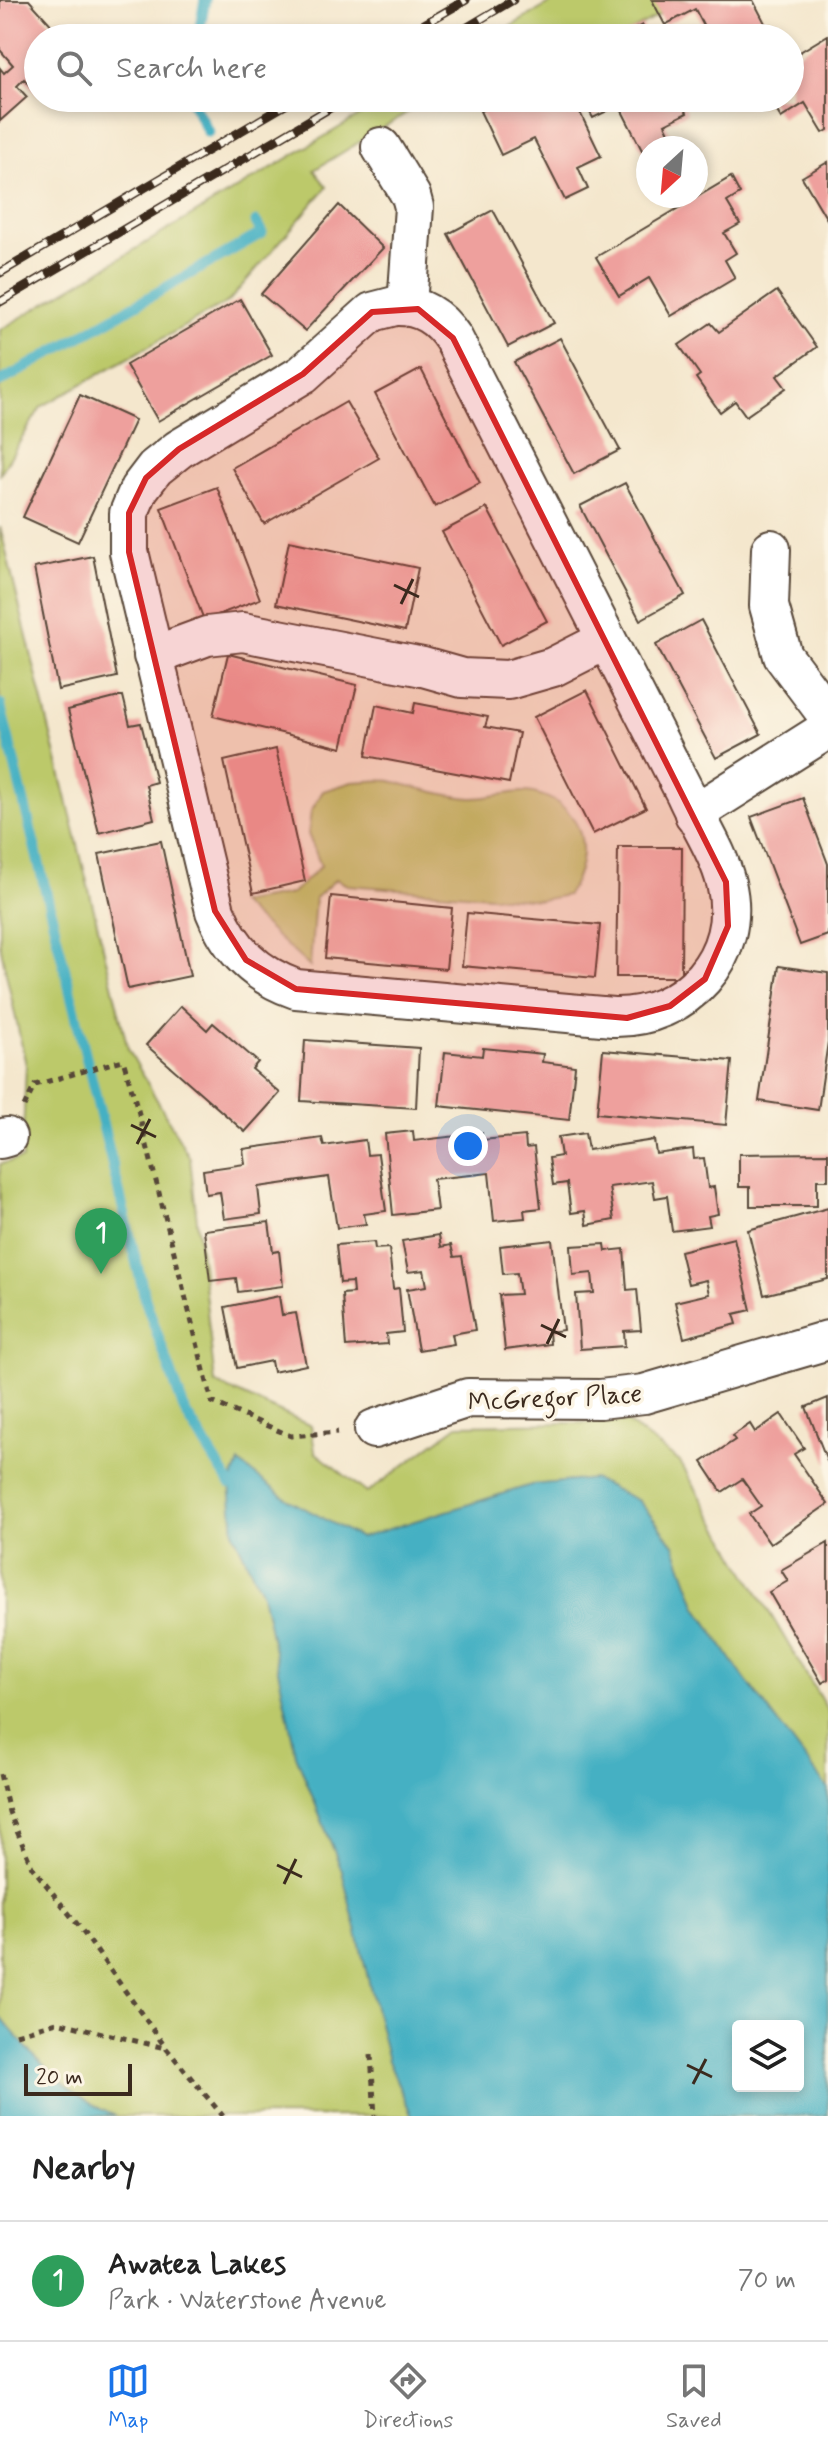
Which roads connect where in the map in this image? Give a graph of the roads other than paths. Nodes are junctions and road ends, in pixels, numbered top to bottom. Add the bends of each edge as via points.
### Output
1 (381, 147) dead end
2 (407, 306) junction
3 (771, 549) dead end
4 (606, 640) junction
5 (153, 656) junction
6 (828, 716) edge
7 (828, 729) edge
8 (694, 814) junction
9 (828, 1340) edge
10 (374, 1429) road end

1 - 2 street via 414,207
2 - 4 street via 429,313 453,338
2 - 5 street via 372,312 303,374 179,449 146,478 129,513 127,539
3 - 6 street via 769,606 783,656
4 - 5 street via 553,667 508,680 462,678 243,632 207,636
4 - 8 street
5 - 8 street via 220,922 246,960 296,989 613,1017 642,1016 670,1006 705,979 720,954 730,911 726,882
7 - 8 street
9 - 10 street, McGregor Place via 644,1394 468,1398

